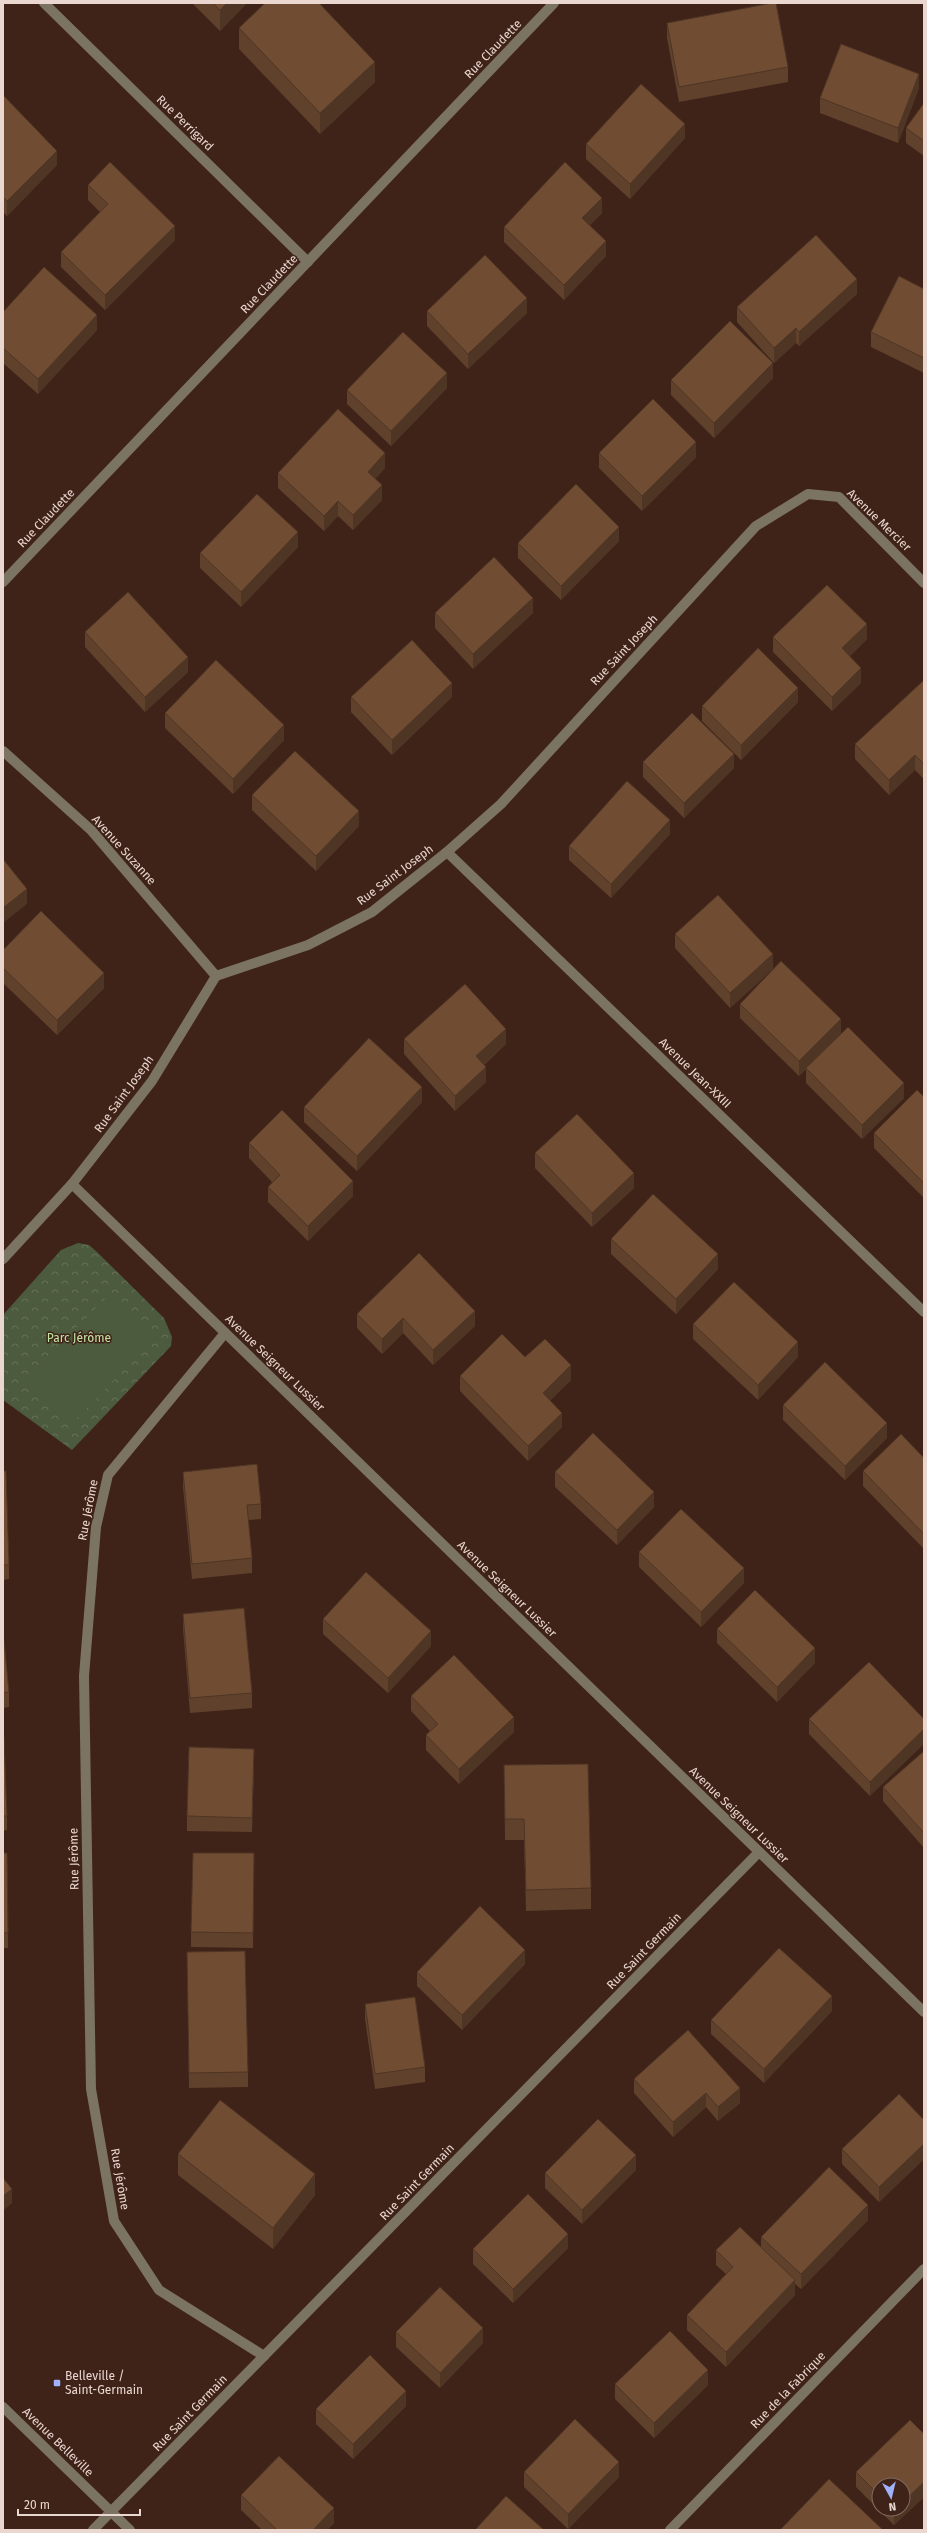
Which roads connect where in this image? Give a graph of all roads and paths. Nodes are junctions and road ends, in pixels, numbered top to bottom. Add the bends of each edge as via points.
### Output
1 (44, 3) edge
2 (554, 3) edge
3 (308, 262) junction
4 (808, 494) joint
5 (3, 582) edge
6 (924, 583) edge
7 (3, 751) edge
8 (447, 852) junction
9 (216, 976) junction
10 (72, 1184) junction
11 (3, 1259) edge
12 (924, 1312) edge
13 (225, 1332) junction
14 (759, 1852) junction
15 (924, 2012) edge
16 (924, 2269) edge
17 (264, 2356) junction
18 (3, 2407) edge
19 (111, 2512) junction
20 (93, 2530) edge
21 (130, 2530) edge
22 (670, 2530) edge

1 - 3 street, Rue Perrigard
2 - 3 street, Rue Claudette
3 - 5 street, Rue Claudette
4 - 6 street, Avenue Mercier via 839,497
4 - 8 street, Rue Saint Joseph via 756,526 501,804
7 - 9 street, Avenue Suzanne via 91,830
8 - 9 street, Rue Saint Joseph via 372,912 308,945
8 - 12 street, Avenue Jean-XXIII
9 - 10 street, Rue Saint Joseph via 152,1081
10 - 11 street, Rue Saint Joseph
10 - 13 street, Avenue Seigneur Lussier
13 - 14 street, Avenue Seigneur Lussier
13 - 17 street, Rue Jérôme via 108,1475 96,1527 84,1676 91,2089 114,2221 159,2290
14 - 15 street, Avenue Seigneur Lussier
14 - 17 street, Rue Saint Germain
16 - 22 street, Rue de la Fabrique
17 - 19 street, Rue Saint Germain
18 - 19 street, Avenue Belleville
19 - 20 street, Rue Saint Germain
19 - 21 street, Avenue Belleville

